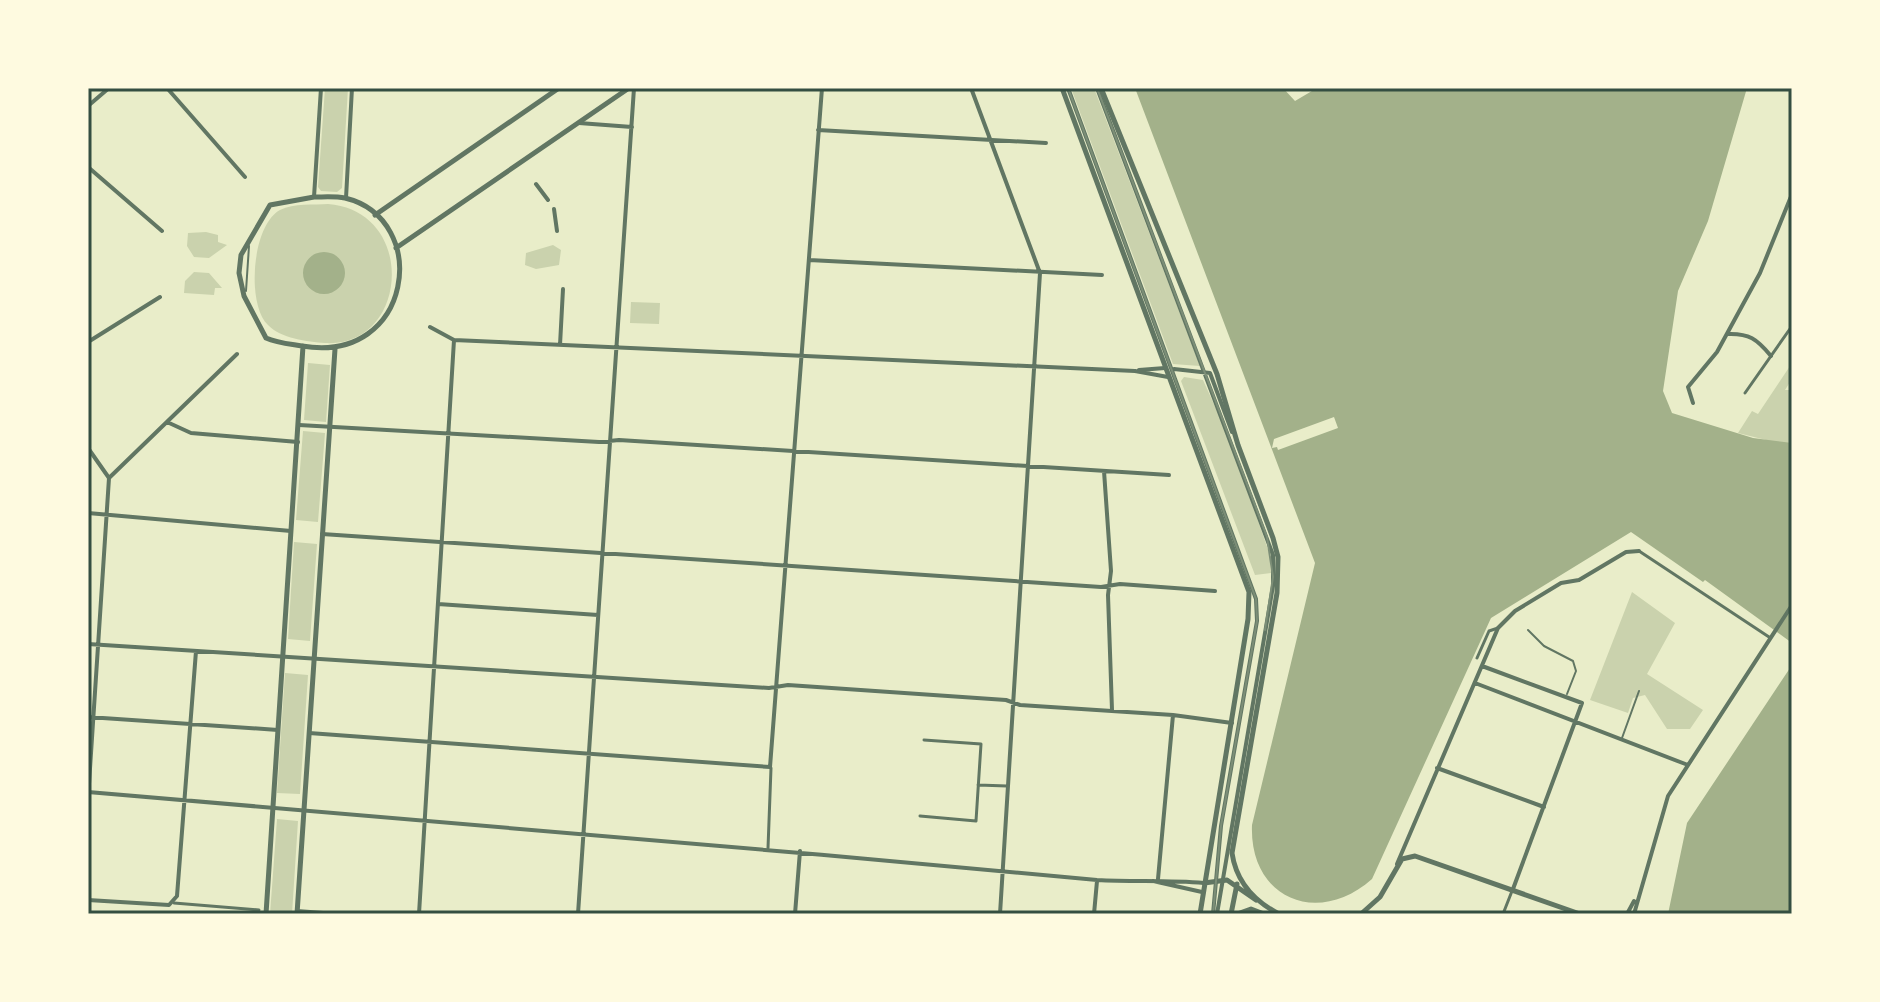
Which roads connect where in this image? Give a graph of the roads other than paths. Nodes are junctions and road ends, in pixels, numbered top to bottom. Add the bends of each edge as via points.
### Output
1 (109, 88) edge
2 (167, 88) edge
3 (321, 88) edge
4 (352, 88) edge
5 (559, 88) edge
6 (632, 88) edge
7 (822, 88) edge
8 (971, 88) edge
9 (1065, 88) edge
10 (1099, 88) edge
11 (88, 106) edge
12 (577, 123) junction
13 (632, 127) junction
14 (818, 130) junction
15 (990, 140) junction
16 (1046, 143) dead end
17 (88, 167) edge
18 (245, 177) dead end
19 (536, 184) dead end
20 (1792, 194) edge
21 (314, 197) junction
22 (346, 198) junction
23 (548, 200) dead end
24 (554, 209) dead end
25 (375, 215) junction
26 (162, 231) dead end
27 (557, 231) dead end
28 (396, 248) junction
29 (809, 260) junction
30 (1040, 273) junction
31 (1102, 275) dead end
32 (563, 289) dead end
33 (160, 297) dead end
34 (1792, 326) edge
35 (430, 327) dead end
36 (1726, 334) junction
37 (454, 340) junction
38 (88, 342) edge
39 (560, 345) junction
40 (303, 346) junction
41 (617, 347) junction
42 (335, 349) junction
43 (237, 354) dead end
44 (799, 356) junction
45 (1771, 356) junction
46 (1035, 366) junction
47 (1164, 368) junction
48 (1174, 369) junction
49 (1135, 371) junction
50 (1206, 371) junction
51 (1168, 377) junction
52 (1745, 393) dead end
53 (1693, 403) dead end
54 (167, 422) junction
55 (299, 425) junction
56 (330, 426) junction
57 (449, 432) junction
58 (610, 441) junction
59 (298, 442) junction
60 (1238, 445) junction
61 (88, 448) edge
62 (792, 452) junction
63 (1029, 466) junction
64 (1104, 471) junction
65 (1169, 475) dead end
66 (109, 478) junction
67 (88, 513) edge
68 (108, 515) junction
69 (291, 531) junction
70 (322, 534) junction
71 (442, 542) junction
72 (603, 551) junction
73 (1639, 551) joint
74 (785, 565) junction
75 (1020, 581) junction
76 (1108, 587) junction
77 (1215, 591) dead end
78 (438, 604) junction
79 (1792, 605) edge
80 (598, 615) junction
81 (1498, 628) junction
82 (1528, 630) dead end
83 (1773, 636) junction
84 (88, 644) edge
85 (99, 645) junction
86 (196, 651) junction
87 (283, 658) junction
88 (1477, 658) dead end
89 (314, 659) junction
90 (1482, 666) junction
91 (434, 667) junction
92 (594, 678) junction
93 (1475, 683) junction
94 (777, 687) junction
95 (1639, 691) dead end
96 (1566, 697) junction
97 (1014, 702) junction
98 (1112, 710) junction
99 (1173, 715) junction
100 (91, 717) edge
101 (1576, 721) junction
102 (1232, 723) junction
103 (191, 724) junction
104 (278, 730) junction
105 (309, 733) junction
106 (1622, 738) junction
107 (924, 740) dead end
108 (429, 743) junction
109 (589, 754) junction
110 (1688, 765) junction
111 (770, 767) junction
112 (1437, 768) junction
113 (978, 785) junction
114 (1007, 786) junction
115 (88, 792) edge
116 (88, 799) edge
117 (185, 800) junction
118 (1544, 807) junction
119 (273, 809) junction
120 (303, 812) junction
121 (920, 816) dead end
122 (425, 821) junction
123 (583, 836) junction
124 (768, 848) junction
125 (800, 851) junction
126 (1397, 864) junction
127 (1002, 871) junction
128 (1237, 875) junction
129 (1220, 879) junction
130 (1097, 880) junction
131 (1155, 880) junction
132 (1204, 883) junction
133 (1236, 887) junction
134 (1513, 889) junction
135 (1202, 892) junction
136 (1637, 895) junction
137 (88, 900) edge
138 (1257, 901) junction
139 (174, 903) junction
140 (259, 910) dead end
141 (1371, 911) edge
142 (297, 913) edge
143 (266, 914) edge
144 (336, 914) edge
145 (419, 914) edge
146 (578, 914) edge
147 (795, 914) edge
148 (1000, 914) edge
149 (1094, 914) edge
150 (1198, 914) edge
151 (1215, 914) edge
152 (1234, 914) edge
153 (1264, 914) edge
154 (1279, 914) edge
155 (1361, 914) edge
156 (1503, 914) edge
157 (1580, 914) edge
158 (1627, 914) edge
159 (1634, 914) edge

1 - 11 street
2 - 18 street
3 - 21 street
4 - 22 street
5 - 25 street
6 - 12 street
6 - 13 street
7 - 14 street
8 - 15 street
9 - 47 street
9 - 48 street
10 - 50 street
10 - 60 street via 1217,374
12 - 13 street
12 - 28 street via 524,166
13 - 41 street
14 - 15 street
14 - 29 street
15 - 16 street
15 - 30 street
17 - 26 street
19 - 23 street
20 - 36 street via 1760,273
21 - 22 street
21 - 40 street via 270,205 240,263 244,296 266,338
22 - 25 street
24 - 27 street
25 - 28 street
28 - 42 street via 399,285 388,315 361,339
29 - 30 street
29 - 44 street
30 - 31 street
30 - 46 street
32 - 39 street
33 - 38 street
34 - 45 street
35 - 37 street
36 - 45 street via 1744,333
36 - 53 street via 1688,387
37 - 39 street
37 - 57 street
39 - 41 street
40 - 42 street
40 - 55 street
41 - 44 street
41 - 58 street
42 - 56 street
43 - 54 street
44 - 46 street
44 - 62 street
45 - 52 street
46 - 49 street
46 - 63 street
47 - 48 street
47 - 49 street
47 - 51 street
48 - 50 street
48 - 129 street via 1256,599 1257,621 1221,826
49 - 51 street
50 - 60 street
50 - 129 street via 1274,566
51 - 102 street via 1249,592
54 - 59 street via 191,433
54 - 66 street
55 - 56 street
55 - 59 street
56 - 57 street
56 - 70 street
57 - 58 street
57 - 71 street
58 - 62 street
58 - 72 street
59 - 69 street
60 - 128 street via 1273,538 1278,578 1234,833
61 - 66 street
62 - 63 street
62 - 74 street
63 - 64 street
63 - 75 street
64 - 65 street
64 - 76 street
66 - 68 street
67 - 68 street
68 - 69 street
68 - 85 street
69 - 87 street
70 - 71 street
70 - 89 street
71 - 72 street
71 - 78 street
72 - 74 street
72 - 80 street
73 - 81 street via 1626,552 1579,580 1561,583
73 - 83 street
74 - 75 street
74 - 94 street
75 - 76 street
75 - 97 street
76 - 77 street
76 - 98 street
78 - 80 street
78 - 91 street
79 - 83 street
80 - 92 street
81 - 88 street via 1489,631
81 - 90 street
82 - 96 lane via 1544,646 1573,661 1576,671
83 - 110 street
84 - 85 street
85 - 86 street
85 - 100 street
86 - 87 street
86 - 103 street
87 - 89 street
87 - 104 street
89 - 91 street
89 - 105 street
90 - 93 street
90 - 96 street
91 - 92 street
91 - 108 street
92 - 94 street
92 - 109 street
93 - 101 street
93 - 112 street
94 - 97 street
94 - 111 street
95 - 106 lane
96 - 101 street via 1582,703
97 - 98 street
97 - 114 street
98 - 99 street
99 - 102 street
99 - 131 street
100 - 103 street
100 - 115 street
101 - 106 street
101 - 118 street
102 - 132 street
103 - 104 street
103 - 117 street
104 - 119 street
105 - 108 street
105 - 120 street
106 - 110 street
107 - 113 street via 981,744
108 - 109 street
108 - 122 street
109 - 111 street
109 - 123 street
110 - 136 street via 1665,804
111 - 124 street
112 - 118 street
112 - 126 street
113 - 114 street
113 - 121 street via 976,821
114 - 127 street
115 - 116 street
115 - 117 street
117 - 119 street
117 - 139 street
118 - 134 street
119 - 120 street
119 - 143 street
120 - 122 street
120 - 142 street
122 - 123 street
122 - 145 street
123 - 124 street
123 - 146 street
124 - 125 street
125 - 127 street
125 - 147 street
126 - 134 street via 1421,856
126 - 141 street
127 - 130 street
127 - 148 street
128 - 133 street
128 - 138 street
129 - 132 street
129 - 133 street
129 - 151 street
130 - 131 street
130 - 149 street
131 - 132 street
131 - 135 street
132 - 135 street
133 - 138 street
133 - 152 street
134 - 156 street
134 - 157 street
135 - 150 street
136 - 158 street
136 - 159 street
137 - 139 street
138 - 154 street
139 - 140 street
141 - 155 street
142 - 144 street
152 - 153 street via 1251,909

